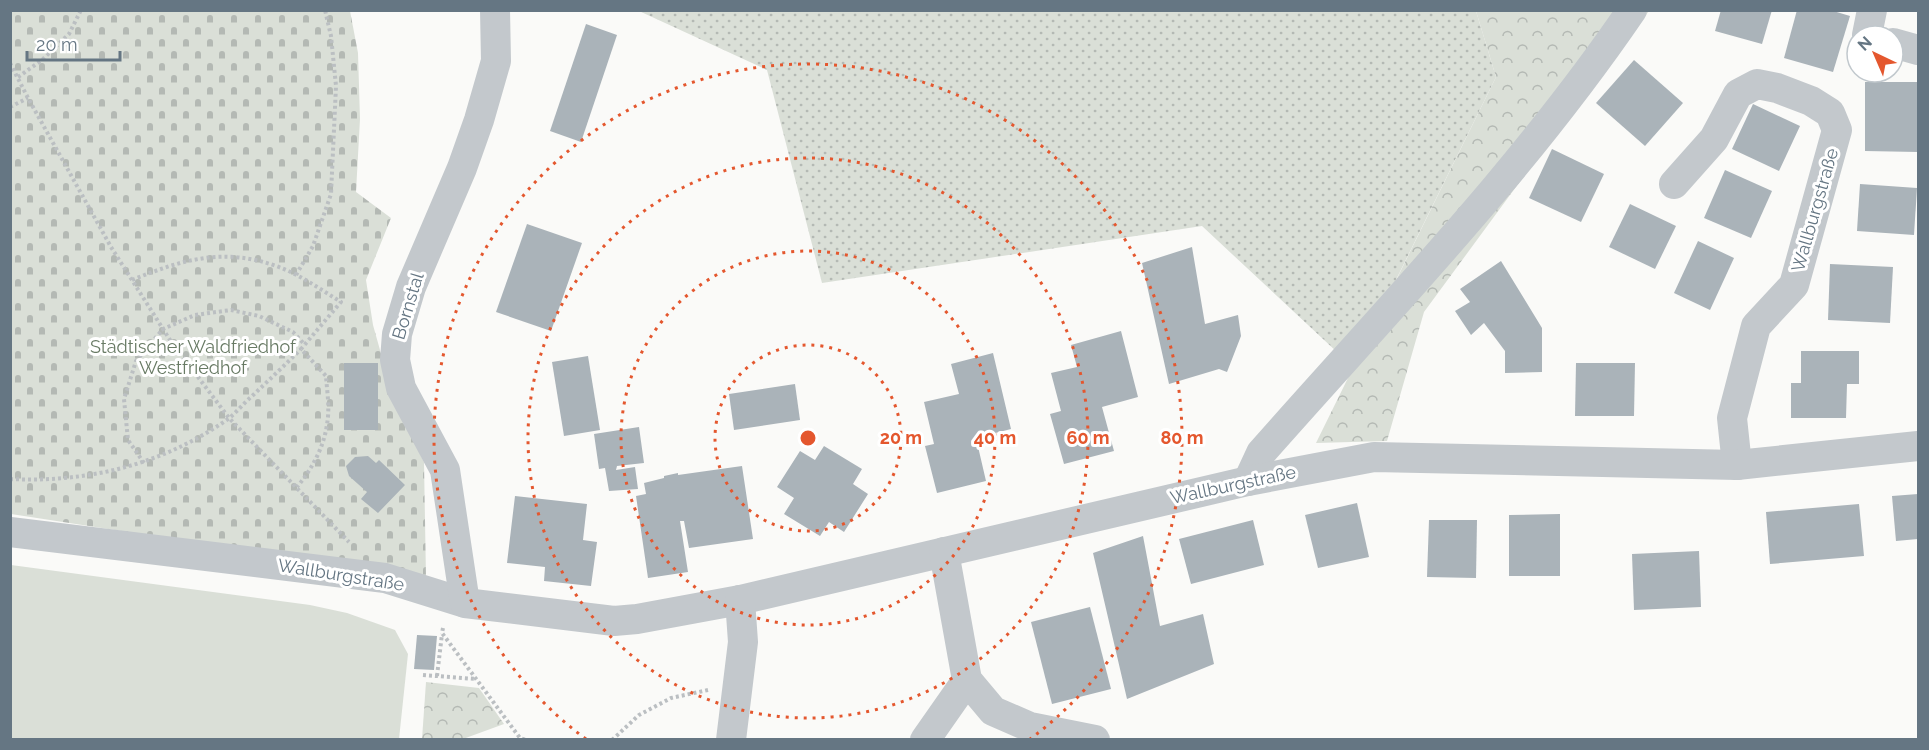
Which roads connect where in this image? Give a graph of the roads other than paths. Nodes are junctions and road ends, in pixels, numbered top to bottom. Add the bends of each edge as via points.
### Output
1 (495, 10) edge
2 (1632, 10) edge
3 (1674, 184) dead end
4 (1918, 446) edge
5 (1737, 465) junction
6 (1248, 481) junction
7 (10, 531) edge
8 (944, 552) junction
9 (457, 600) junction
10 (740, 600) junction
11 (967, 680) junction
12 (731, 740) edge
13 (925, 740) edge
14 (1095, 740) edge

1 - 9 street, Bornstal via 496,61 462,168 411,287 397,334 395,360 401,388 445,470
2 - 6 street via 1597,62 1449,245 1261,453
3 - 5 street, Wallburgstraße via 1714,139 1738,94 1758,84 1811,101 1830,113 1838,130 1794,285 1756,326 1732,418
4 - 5 street, Wallburgstraße
5 - 6 street, Wallburgstraße via 1374,457
6 - 8 street, Wallburgstraße
7 - 9 street, Wallburgstraße via 385,578
8 - 10 street, Wallburgstraße
8 - 11 street
9 - 10 street, Wallburgstraße via 614,621
10 - 12 street via 743,642
11 - 13 street
11 - 14 street via 993,711 1030,727

